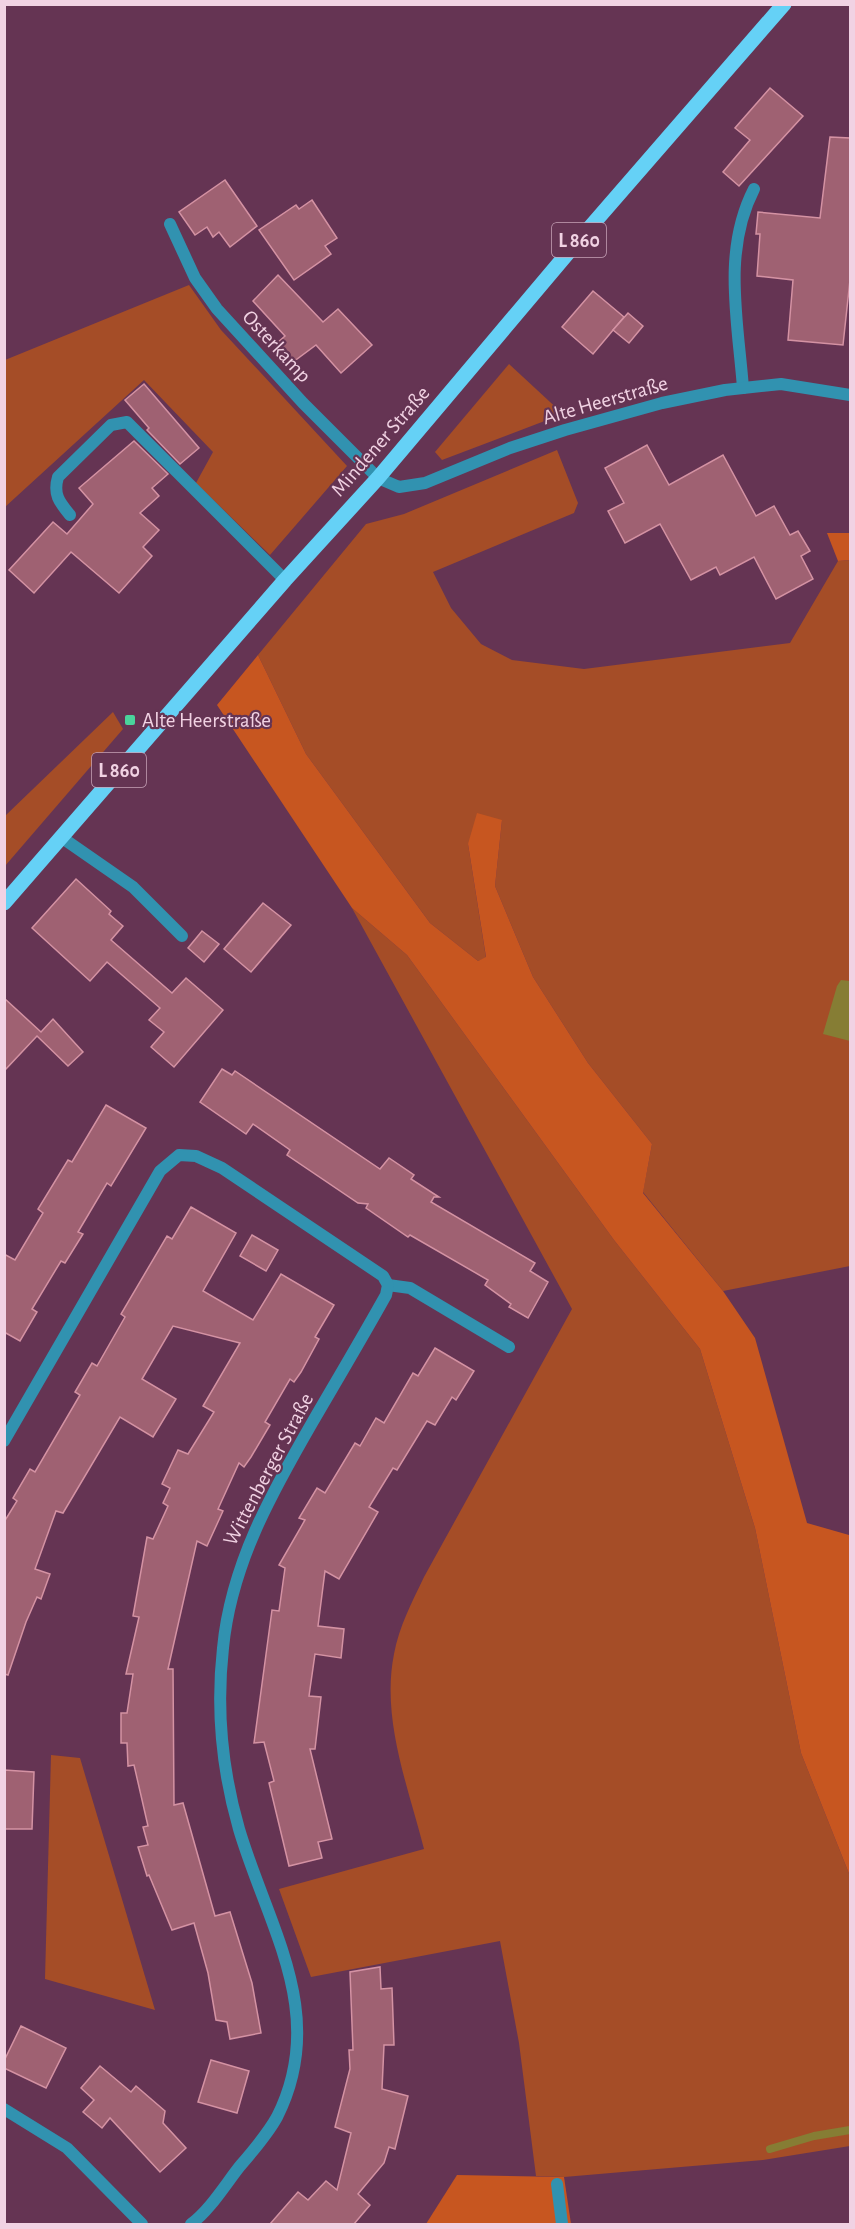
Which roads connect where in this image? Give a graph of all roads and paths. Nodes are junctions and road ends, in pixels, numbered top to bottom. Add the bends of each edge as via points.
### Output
1 (784, 4) edge
2 (754, 189) dead end
3 (170, 224) dead end
4 (743, 388) junction
5 (850, 395) edge
6 (378, 478) junction
7 (70, 515) dead end
8 (285, 580) junction
9 (61, 837) junction
10 (4, 903) edge
11 (182, 936) dead end
12 (388, 1285) junction
13 (509, 1347) dead end
14 (4, 1441) edge
15 (4, 2109) edge
16 (557, 2184) dead end
17 (142, 2224) edge
18 (191, 2224) edge
19 (562, 2224) edge

1 - 6 main road, Mindener Straße / L 860
2 - 4 street via 742,212 736,238 734,277
3 - 6 street, Osterkamp via 195,278 217,309
4 - 5 street, Alte Heerstraße via 781,384
4 - 6 street, Alte Heerstraße via 662,403 565,430 425,483 399,487
6 - 8 main road, Mindener Straße / L 860
7 - 8 street via 57,499 58,477 111,425 127,422
8 - 9 main road, Mindener Straße / L 860
9 - 10 main road, Mindener Straße / L 860
9 - 11 street via 133,887
12 - 13 street via 410,1288
12 - 14 street via 383,1276 222,1168 196,1156 179,1155 159,1171
12 - 18 street, Wittenberger Straße via 386,1295 261,1516 231,1601 220,1690 227,1781 240,1831 290,1971 298,2032 289,2086 277,2117 264,2138
15 - 17 street via 67,2148
16 - 19 street

